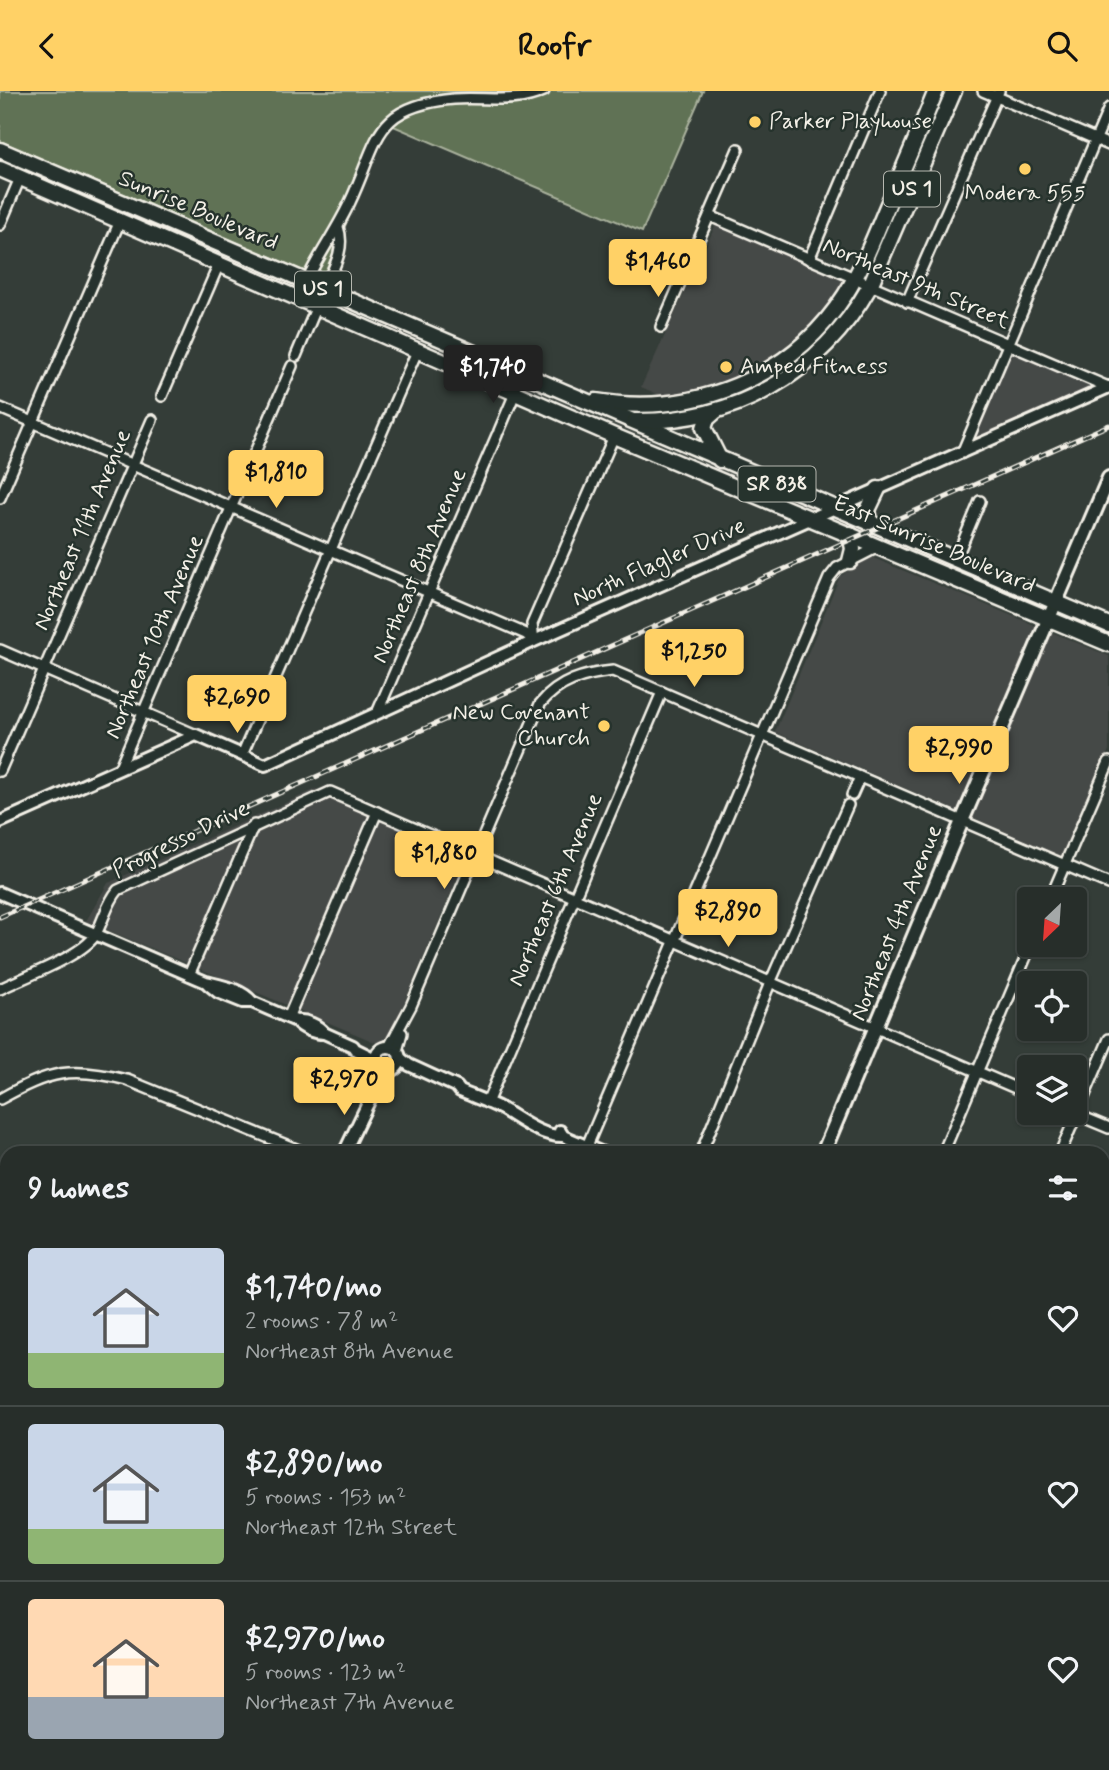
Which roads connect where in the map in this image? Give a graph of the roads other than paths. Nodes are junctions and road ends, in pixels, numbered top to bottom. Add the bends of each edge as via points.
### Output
1 (544, 91) edge
2 (880, 91) edge
3 (936, 91) edge
4 (954, 91) edge
5 (983, 91) edge
6 (998, 94) edge
7 (1109, 108) edge
8 (1096, 139) junction
9 (1109, 145) edge
10 (738, 149) dead end
11 (0, 151) edge
12 (0, 169) edge
13 (20, 178) junction
14 (152, 215) junction
15 (710, 216) junction
16 (120, 221) junction
17 (0, 225) edge
18 (338, 227) junction
19 (809, 259) junction
20 (219, 264) junction
21 (855, 279) junction
22 (306, 282) junction
23 (870, 286) junction
24 (324, 289) junction
25 (292, 295) junction
26 (907, 302) junction
27 (317, 306) junction
28 (661, 327) dead end
29 (424, 332) junction
30 (394, 339) junction
31 (1007, 344) junction
32 (418, 349) junction
33 (296, 356) dead end
34 (292, 366) dead end
35 (516, 372) junction
36 (1108, 387) edge
37 (516, 391) junction
38 (162, 395) dead end
39 (571, 395) junction
40 (547, 405) junction
41 (0, 408) edge
42 (718, 410) junction
43 (152, 420) dead end
44 (33, 421) junction
45 (628, 421) junction
46 (614, 436) junction
47 (961, 453) junction
48 (720, 460) junction
49 (133, 465) junction
50 (1109, 478) edge
51 (878, 489) junction
52 (0, 498) edge
53 (981, 501) dead end
54 (232, 507) junction
55 (834, 509) junction
56 (814, 519) junction
57 (871, 525) junction
58 (850, 534) junction
59 (911, 542) junction
60 (880, 547) junction
61 (331, 550) junction
62 (850, 561) junction
63 (955, 561) junction
64 (430, 593) junction
65 (1055, 602) junction
66 (1048, 618) junction
67 (1109, 625) edge
68 (534, 641) junction
69 (1109, 644) edge
70 (0, 650) edge
71 (43, 669) junction
72 (662, 692) junction
73 (144, 712) junction
74 (377, 713) junction
75 (196, 735) junction
76 (763, 735) junction
77 (242, 755) junction
78 (1109, 762) edge
79 (119, 769) junction
80 (0, 771) edge
81 (860, 777) junction
82 (852, 795) dead end
83 (848, 805) dead end
84 (377, 812) junction
85 (962, 821) junction
86 (0, 822) edge
87 (254, 825) junction
88 (476, 855) junction
89 (1066, 866) junction
90 (1109, 884) edge
91 (1056, 887) edge
92 (0, 893) edge
93 (574, 897) junction
94 (95, 935) junction
95 (675, 942) junction
96 (1026, 957) edge
97 (189, 975) junction
98 (770, 983) junction
99 (0, 989) edge
100 (292, 1019) junction
101 (877, 1028) junction
102 (1109, 1039) edge
103 (353, 1046) junction
104 (391, 1051) junction
105 (377, 1065) junction
106 (392, 1071) junction
107 (978, 1072) junction
108 (1087, 1088) edge
109 (1017, 1089) edge
110 (460, 1091) junction
111 (372, 1095) junction
112 (0, 1099) edge
113 (487, 1103) junction
114 (1087, 1119) edge
115 (1071, 1125) edge
116 (1109, 1128) edge
117 (289, 1146) edge
118 (347, 1146) edge
119 (579, 1146) edge
120 (587, 1146) edge
121 (704, 1146) edge
122 (826, 1146) edge
123 (946, 1146) edge
124 (1063, 1146) edge

1 - 18 street via 502,101 455,99 414,106 390,120 372,144
2 - 19 street
3 - 21 main road, US 1
4 - 23 main road, US 1
5 - 6 street
6 - 8 street
6 - 26 street
7 - 8 street
8 - 9 street
8 - 31 street
10 - 15 street
11 - 14 main road, Sunrise Boulevard / US 1
12 - 13 main road, Sunrise Boulevard / US 1
13 - 16 main road, Sunrise Boulevard / US 1
13 - 17 street
14 - 16 main road
14 - 22 main road, Sunrise Boulevard / US 1
15 - 19 street, Northeast 9th Street
15 - 28 street
16 - 20 main road, Sunrise Boulevard / US 1
16 - 44 street
18 - 22 street
18 - 24 street via 340,255
19 - 21 street, Northeast 9th Street
20 - 25 main road, Sunrise Boulevard / US 1
20 - 38 street
21 - 23 street, Northeast 9th Street
21 - 39 main road, US 1 via 803,344 764,373 726,390 660,405 615,404
22 - 24 main road, Sunrise Boulevard / US 1
23 - 26 street, Northeast 9th Street
23 - 42 main road, US 1 via 838,333 815,356 762,393
24 - 25 main road
24 - 29 main road, Sunrise Boulevard / US 1
25 - 27 main road, Sunrise Boulevard / US 1
26 - 31 street, Northeast 9th Street
27 - 30 main road, Sunrise Boulevard / US 1
27 - 33 street
29 - 30 main road
29 - 35 main road, Sunrise Boulevard / US 1
30 - 32 main road, Sunrise Boulevard / US 1
31 - 36 street, Northeast 9th Street
31 - 47 street
32 - 37 main road, Sunrise Boulevard / US 1
32 - 61 street
34 - 54 street, Northeast 10th Avenue
35 - 35 street via 529,355
35 - 39 main road, Sunrise Boulevard / US 1
36 - 47 street, North Flagler Drive
37 - 40 main road, Sunrise Boulevard / US 1
37 - 64 street, Northeast 8th Avenue
39 - 45 main road, East Sunrise Boulevard / SR 838
40 - 45 main road
40 - 46 main road, East Sunrise Boulevard / SR 838
41 - 44 street
42 - 45 main road, US 1 via 678,419
42 - 48 main road via 706,419 704,428
43 - 49 street, Northeast 11th Avenue
44 - 49 street
44 - 52 street
45 - 48 main road, East Sunrise Boulevard / SR 838
46 - 56 main road, East Sunrise Boulevard / SR 838
46 - 68 street via 532,624
47 - 51 street, North Flagler Drive
48 - 55 main road, East Sunrise Boulevard / SR 838
49 - 54 street
49 - 71 street, Northeast 11th Avenue
50 - 65 main road, Northeast 4th Avenue
51 - 55 street, North Flagler Drive
51 - 57 main road via 868,510
53 - 63 street
54 - 61 street
54 - 73 street, Northeast 10th Avenue
55 - 56 street, North Flagler Drive
55 - 57 main road, East Sunrise Boulevard / SR 838
56 - 58 main road, East Sunrise Boulevard / SR 838
56 - 68 street, North Flagler Drive
57 - 59 main road, East Sunrise Boulevard / SR 838
58 - 60 main road, East Sunrise Boulevard / SR 838
58 - 62 main road
59 - 60 main road
59 - 63 main road, East Sunrise Boulevard / SR 838
60 - 62 street
60 - 66 main road, East Sunrise Boulevard / SR 838
61 - 64 street
61 - 77 street
62 - 76 street via 829,578
63 - 65 main road, East Sunrise Boulevard / SR 838
64 - 68 street
64 - 74 street, Northeast 8th Avenue
65 - 66 main road, Northeast 4th Avenue
65 - 67 main road, East Sunrise Boulevard / SR 838
66 - 69 main road, East Sunrise Boulevard / SR 838
66 - 85 main road, Northeast 4th Avenue
68 - 74 street, North Flagler Drive
70 - 71 street
71 - 73 street
71 - 80 street, Northeast 11th Avenue
72 - 76 street
72 - 88 street via 613,671 573,679 549,693 540,704
72 - 93 street, Northeast 6th Avenue
73 - 75 street
73 - 79 street, Northeast 10th Avenue
74 - 77 street, North Flagler Drive via 265,765
75 - 77 street
75 - 79 street
76 - 81 street
76 - 95 street
78 - 89 street
79 - 86 street
81 - 82 street
81 - 85 street
83 - 98 street
84 - 87 street, Progresso Drive via 330,792
84 - 88 street
84 - 100 street
85 - 89 street
85 - 101 main road, Northeast 4th Avenue
87 - 94 street, Progresso Drive via 118,890
87 - 97 street
88 - 93 street
88 - 104 street
89 - 90 street
89 - 91 street
92 - 94 street
93 - 95 street
93 - 113 street, Northeast 6th Avenue
94 - 97 street
94 - 99 street, Progresso Drive via 83,949
95 - 98 street
95 - 120 street
96 - 107 street
97 - 100 street via 218,992
98 - 101 street
98 - 121 street
100 - 103 street
101 - 107 street
101 - 122 main road, Northeast 4th Avenue
102 - 108 street
103 - 104 street
103 - 105 street
104 - 105 street via 376,1056
104 - 106 street via 399,1065
104 - 110 street
105 - 106 street
105 - 111 street
106 - 110 street via 406,1072 454,1093
106 - 111 street
107 - 109 street
107 - 123 street
110 - 113 street
111 - 118 street
112 - 117 street via 50,1075 96,1072 127,1080
113 - 119 street via 560,1131
114 - 116 street
115 - 124 street

